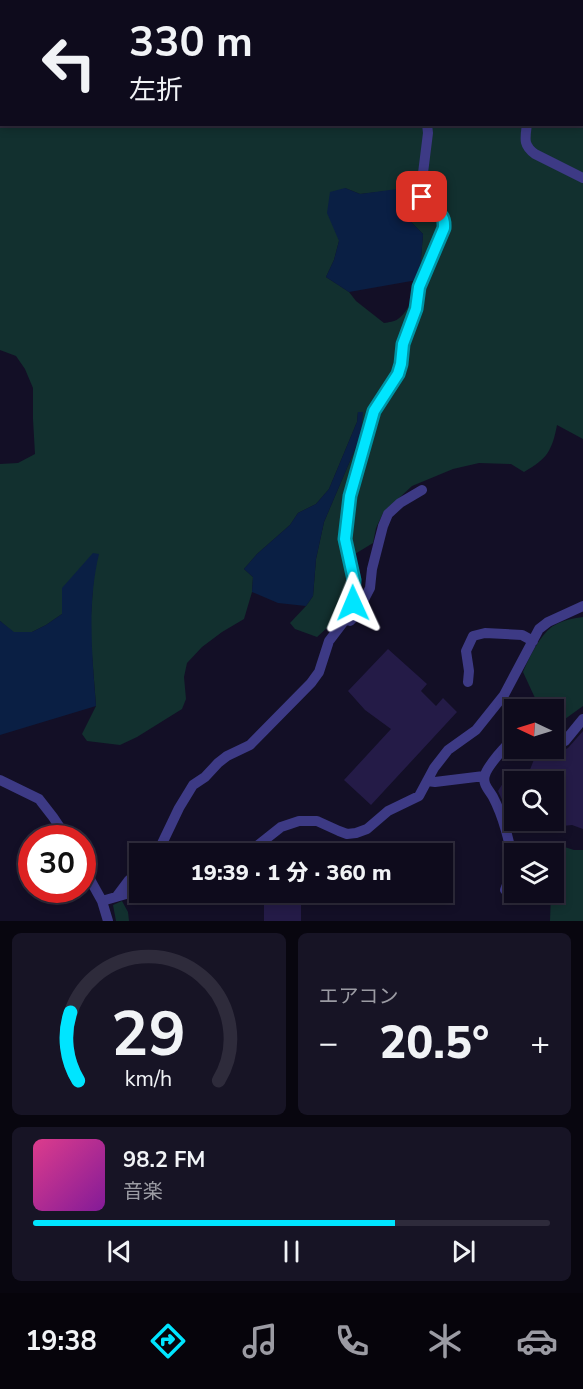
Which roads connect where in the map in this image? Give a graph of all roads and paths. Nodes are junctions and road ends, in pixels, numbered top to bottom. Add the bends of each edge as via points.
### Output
1 (428, 126) edge
2 (527, 126) edge
3 (583, 178) edge
4 (422, 490) dead end
5 (583, 606) edge
6 (344, 621) junction
7 (533, 641) junction
8 (468, 682) dead end
9 (583, 719) edge
10 (564, 742) edge
11 (504, 748) edge
12 (484, 776) junction
13 (0, 780) edge
14 (427, 781) junction
15 (58, 825) edge
16 (162, 843) edge
17 (261, 843) edge
18 (509, 843) edge
19 (129, 880) edge
20 (96, 890) edge
21 (129, 893) edge
22 (117, 896) junction
23 (102, 901) junction
24 (108, 921) edge

1 - 6 street via 422,197 440,213 444,228 419,287 398,374 374,411 350,496 345,539 354,580 353,603
2 - 3 street via 529,150
4 - 6 street via 388,514 370,588 356,615 349,622
5 - 7 street via 548,622
6 - 16 street via 329,641 319,672 311,683 250,745 227,756 194,785
7 - 8 street via 522,635 473,636 466,651
7 - 14 street via 504,695 476,730 448,750
9 - 10 street
11 - 12 street
12 - 14 street
12 - 18 street
13 - 15 street via 39,799
14 - 17 street via 419,796 388,811 367,829 347,834 317,821 299,821 281,827
19 - 22 street
20 - 23 street
21 - 22 street
22 - 23 street
23 - 24 street

